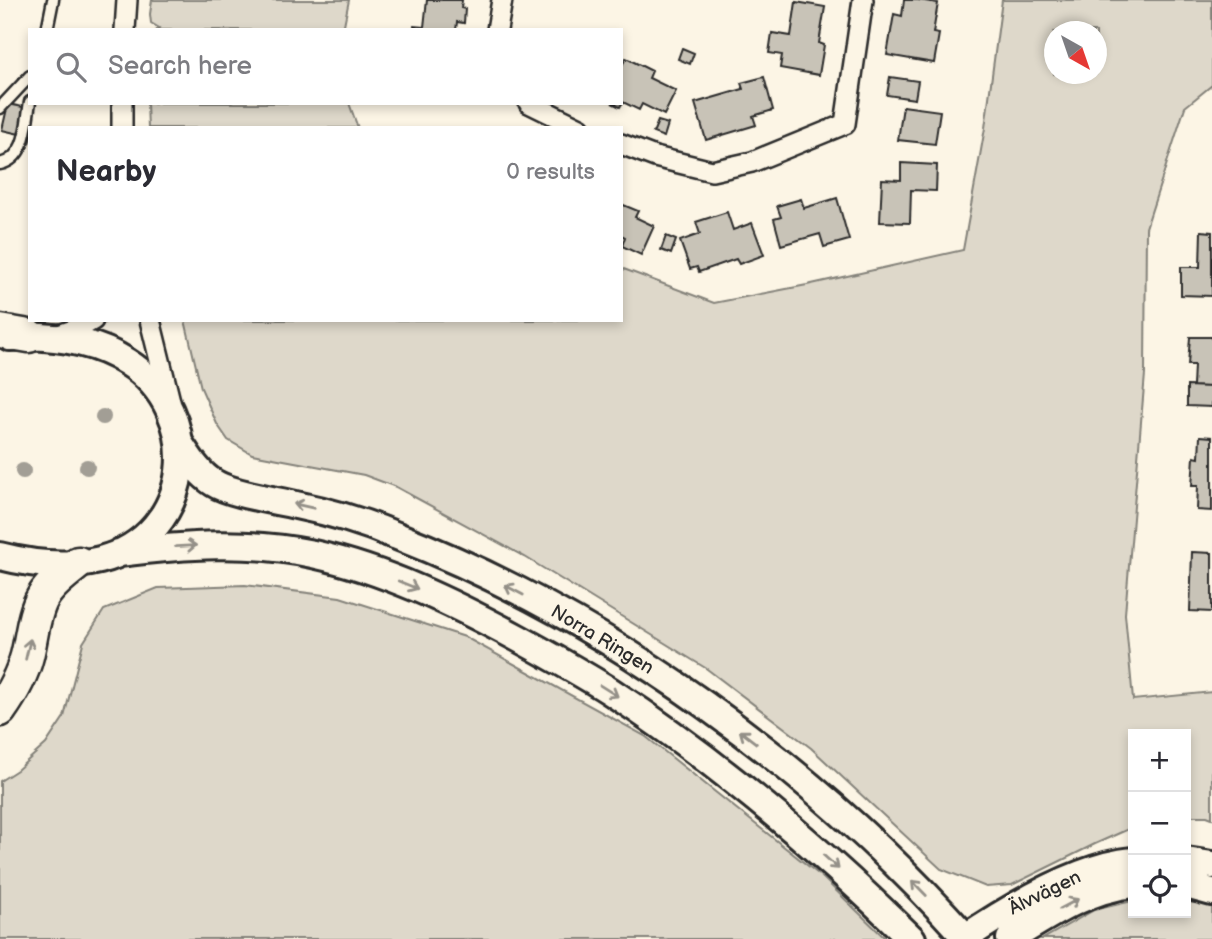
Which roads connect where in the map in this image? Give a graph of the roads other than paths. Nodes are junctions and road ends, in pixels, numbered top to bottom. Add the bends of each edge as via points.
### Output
1 (53, 0) edge
2 (127, 0) edge
3 (502, 0) edge
4 (863, 0) edge
5 (47, 28) edge
6 (125, 28) edge
7 (498, 28) edge
8 (28, 78) edge
9 (29, 105) edge
10 (122, 105) edge
11 (533, 105) edge
12 (0, 108) edge
13 (122, 126) edge
14 (576, 126) edge
15 (623, 145) edge
16 (0, 164) edge
17 (90, 322) edge
18 (150, 322) edge
19 (20, 336) edge
20 (173, 416) junction
21 (180, 444) junction
22 (118, 552) junction
23 (0, 556) edge
24 (78, 562) junction
25 (0, 710) edge
26 (1128, 862) edge
27 (1191, 862) edge
28 (1212, 865) edge
29 (1128, 885) edge
30 (1191, 886) edge
31 (1212, 892) edge
32 (965, 938) edge
33 (912, 939) edge
34 (1010, 939) edge

1 - 5 lane
2 - 6 street
3 - 7 street
4 - 15 street via 845,124 752,162 712,170
8 - 12 lane
9 - 16 lane via 20,149 14,158
10 - 13 street
11 - 14 street
17 - 19 street via 79,328
18 - 20 street
19 - 20 main road via 95,347 128,362 157,388
20 - 21 main road
21 - 22 main road via 178,481 169,506 147,535
32 -> 21 main road, Norra Ringen via 898,866 810,787 715,713 627,654 508,586 398,536 324,511 224,489 193,465
22 - 24 main road
22 -> 33 main road, Norra Ringen via 207,544 278,548 347,563 454,605 607,690 703,756 806,839
23 - 24 main road
25 -> 24 highway via 19,680 43,598
26 - 32 main road, Älvvägen via 1062,883
27 - 28 main road
34 -> 29 main road, Älvvägen via 1081,897
30 - 31 main road

